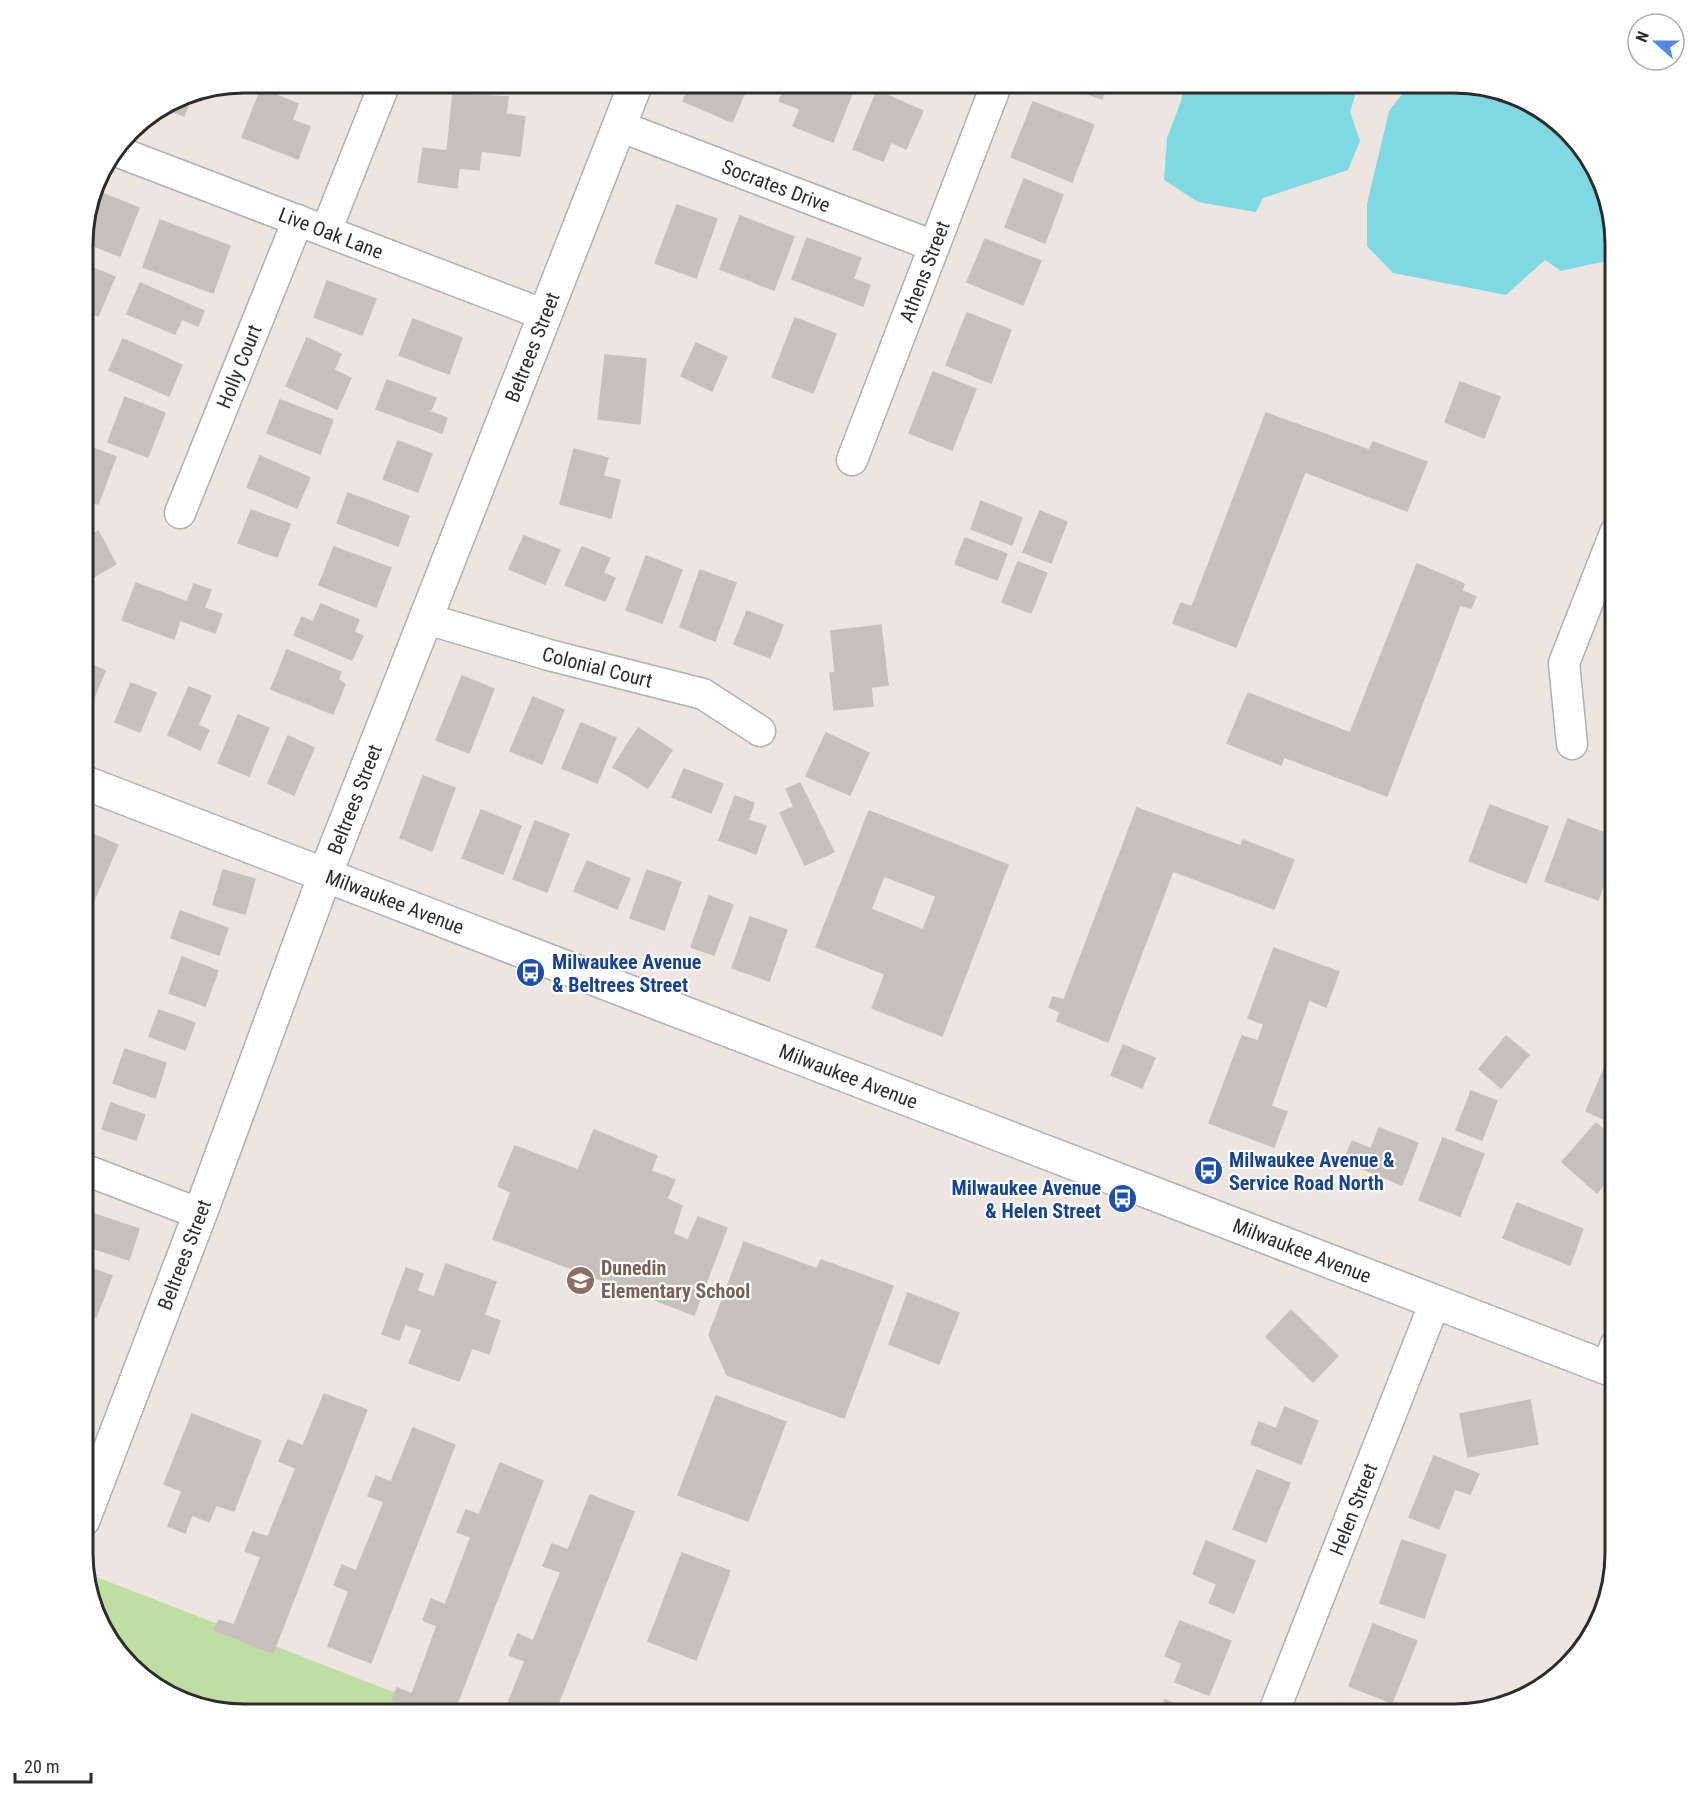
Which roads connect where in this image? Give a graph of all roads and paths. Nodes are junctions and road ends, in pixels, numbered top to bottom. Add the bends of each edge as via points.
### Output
1 (381, 93) edge
2 (632, 93) edge
3 (993, 93) edge
4 (619, 126) junction
5 (123, 154) edge
6 (298, 220) junction
7 (326, 231) junction
8 (934, 246) junction
9 (545, 315) junction
10 (852, 460) dead end
11 (180, 513) dead end
12 (1605, 560) edge
13 (427, 619) junction
14 (760, 731) dead end
15 (1572, 744) dead end
16 (93, 786) edge
17 (325, 875) junction
18 (93, 1173) edge
19 (200, 1214) junction
20 (1435, 1302) junction
21 (1605, 1359) edge
22 (93, 1491) edge
23 (1277, 1704) edge

1 - 7 street
2 - 4 street, Beltrees Street
3 - 8 street, Athens Street
4 - 8 street, Socrates Drive
4 - 9 street, Beltrees Street
5 - 6 street, Live Oak Lane
6 - 7 street, Live Oak Lane
6 - 11 street, Holly Court
7 - 9 street, Live Oak Lane
8 - 10 street, Athens Street
9 - 13 street, Beltrees Street
12 - 15 street via 1564,663
13 - 14 street, Colonial Court via 704,694
13 - 17 street, Beltrees Street
16 - 17 street, Milwaukee Avenue
17 - 19 street, Beltrees Street
17 - 20 street, Milwaukee Avenue
18 - 19 street
19 - 22 street, Beltrees Street
20 - 21 street, Milwaukee Avenue
20 - 23 street, Helen Street

